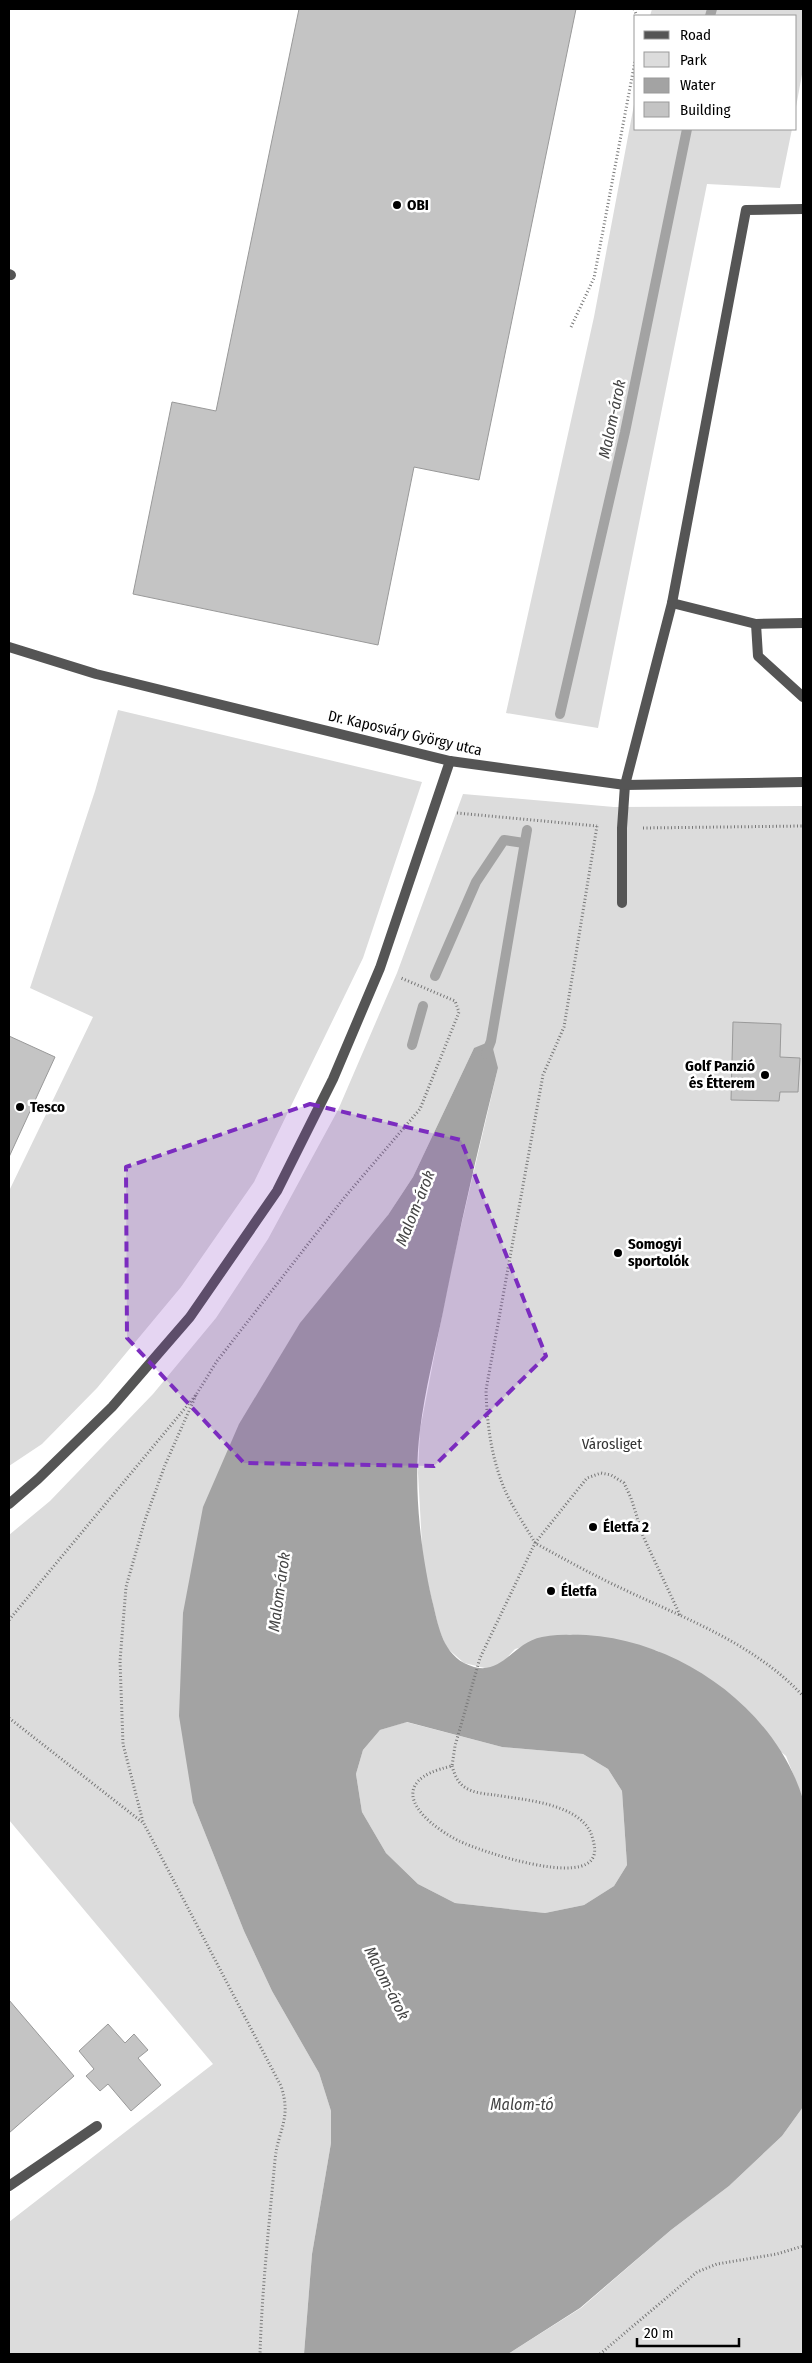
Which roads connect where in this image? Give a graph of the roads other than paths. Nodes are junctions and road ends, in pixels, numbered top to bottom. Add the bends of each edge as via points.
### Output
1 (803, 209) edge
2 (672, 604) junction
3 (803, 623) edge
4 (756, 624) junction
5 (9, 648) edge
6 (803, 697) edge
7 (450, 761) junction
8 (803, 782) edge
9 (625, 785) junction
10 (622, 903) dead end
11 (9, 1504) edge
12 (97, 2126) dead end
13 (9, 2186) edge

1 - 2 street via 746,210
2 - 4 street
2 - 9 street
3 - 4 street
4 - 6 street via 758,656
5 - 7 street, Dr. Kaposváry György utca via 96,674
7 - 9 street, Dr. Kaposváry György utca
7 - 11 street via 380,968 333,1079 277,1191 190,1317 112,1407
8 - 9 street, Dr. Kaposváry György utca
9 - 10 street
12 - 13 street

